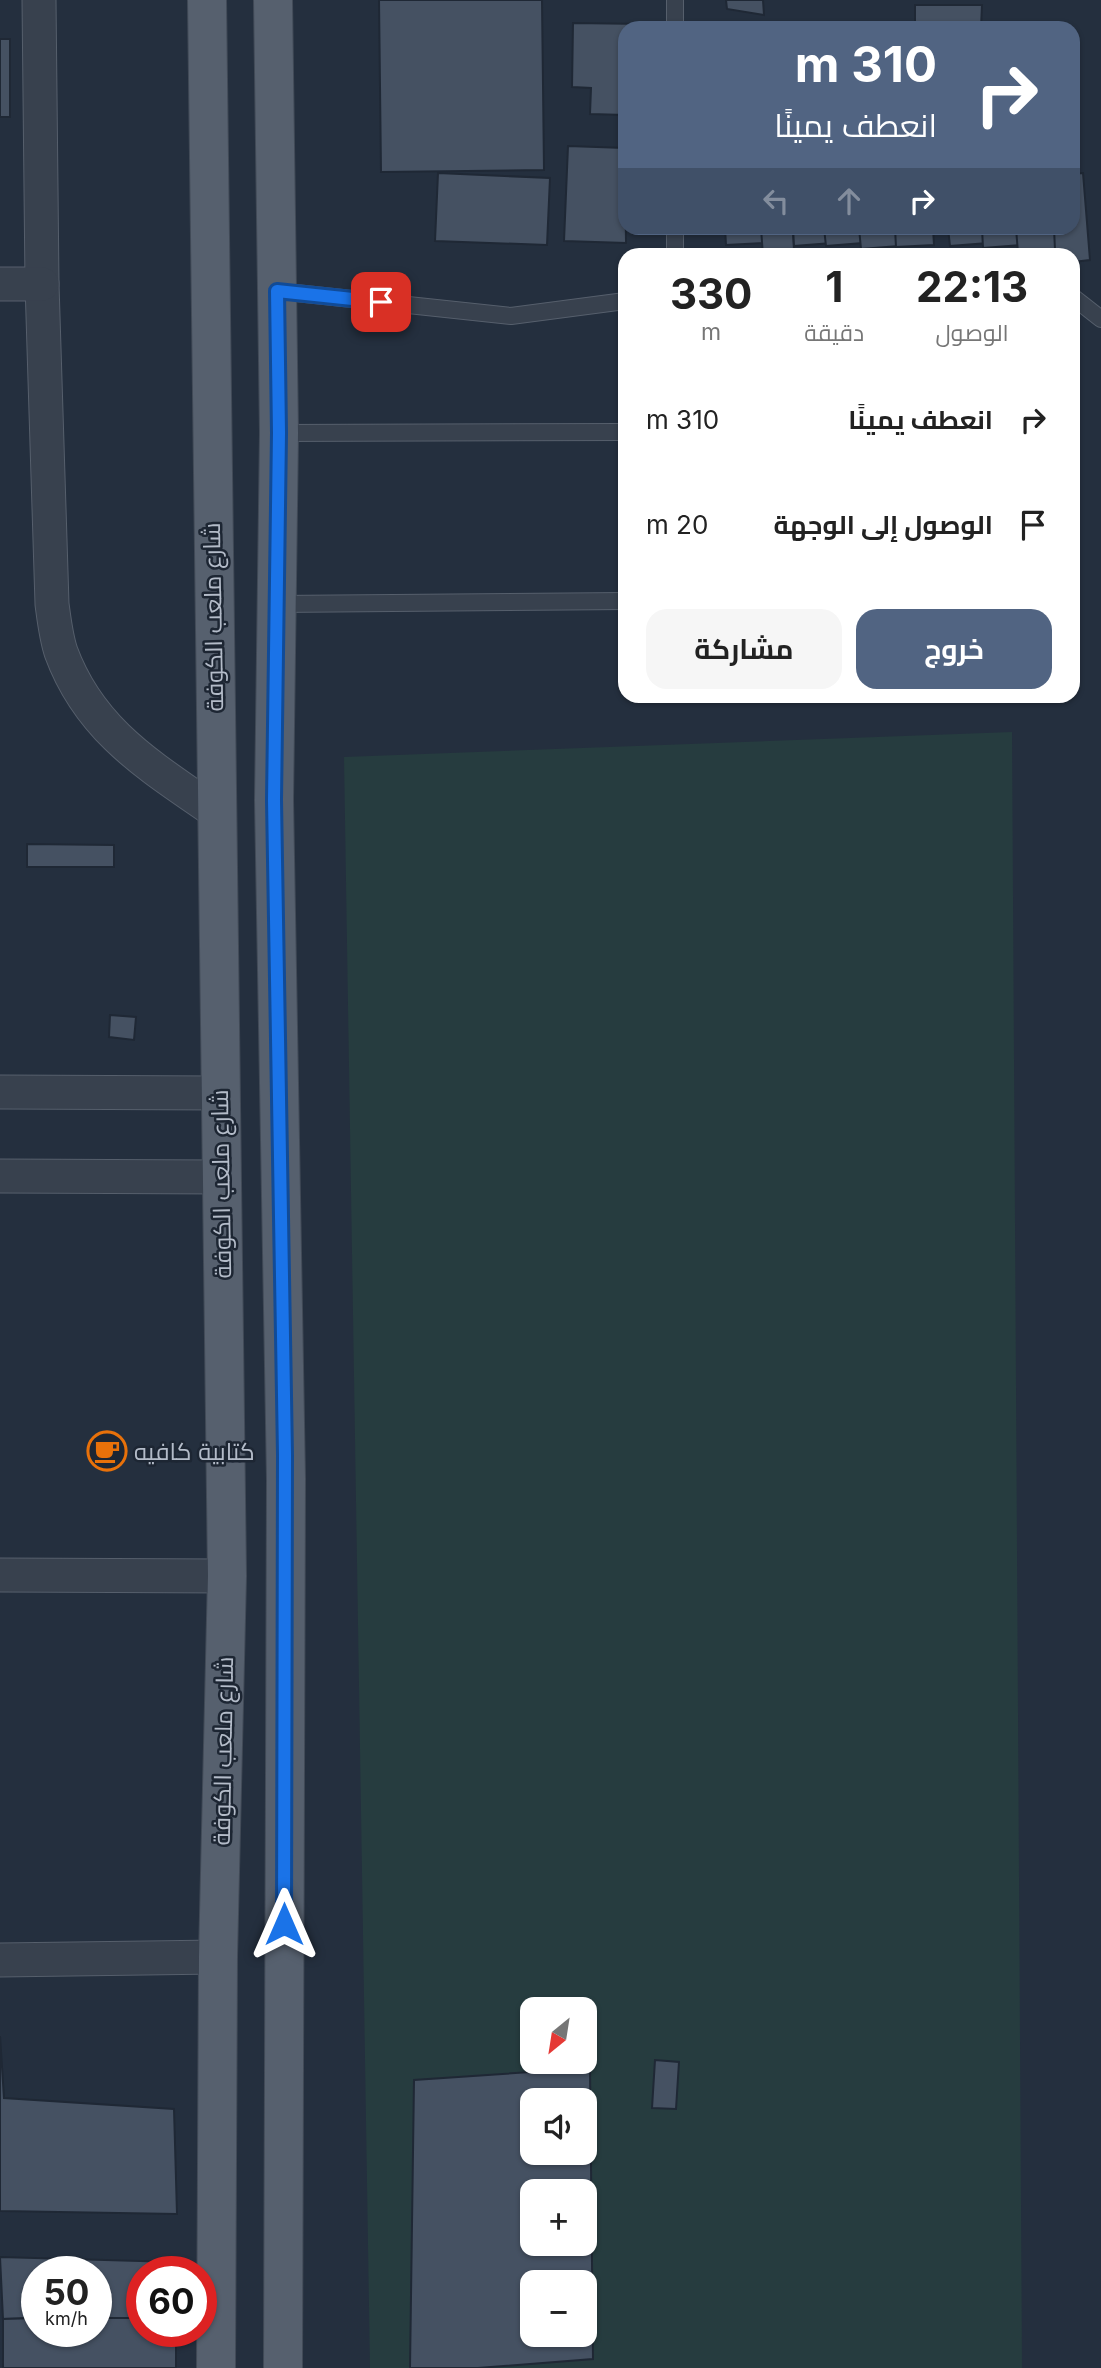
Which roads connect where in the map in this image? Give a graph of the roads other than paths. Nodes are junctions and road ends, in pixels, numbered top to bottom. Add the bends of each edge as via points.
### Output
1 (39, 0) edge
2 (207, 0) edge
3 (273, 0) edge
4 (675, 0) edge
5 (675, 21) edge
6 (0, 284) edge
7 (42, 284) junction
8 (277, 291) junction
9 (618, 301) edge
10 (1080, 302) edge
11 (1101, 318) edge
12 (618, 432) edge
13 (279, 433) junction
14 (618, 601) edge
15 (277, 604) junction
16 (216, 812) junction
17 (0, 1092) edge
18 (219, 1093) junction
19 (0, 1176) edge
20 (222, 1177) junction
21 (284, 1359) junction
22 (223, 1362) junction
23 (286, 1479) junction
24 (226, 1482) junction
25 (0, 1575) edge
26 (227, 1576) junction
27 (218, 1957) junction
28 (0, 1960) edge
29 (216, 2368) edge
30 (283, 2368) edge

1 - 7 street
2 - 16 main road, شارع ملعب الكوفة
3 - 8 main road
4 - 5 lane
6 - 7 street
7 - 16 street via 52,604 60,650 79,692 107,730 142,761
8 - 9 lane via 511,316
8 - 13 main road
10 - 11 lane
12 - 13 lane
13 - 15 main road
14 - 15 lane
15 - 21 main road via 274,800
16 - 18 main road, شارع ملعب الكوفة
17 - 18 street
18 - 20 main road, شارع ملعب الكوفة
19 - 20 street
20 - 22 main road, شارع ملعب الكوفة
21 - 22 main road via 266,1375 254,1377 243,1376
21 - 23 main road
22 - 24 main road, شارع ملعب الكوفة
23 - 24 main road via 255,1464 233,1473
23 - 30 main road
24 - 26 main road, شارع ملعب الكوفة
25 - 26 street
26 - 27 main road, شارع ملعب الكوفة
27 - 28 street
27 - 29 main road, شارع ملعب الكوفة

